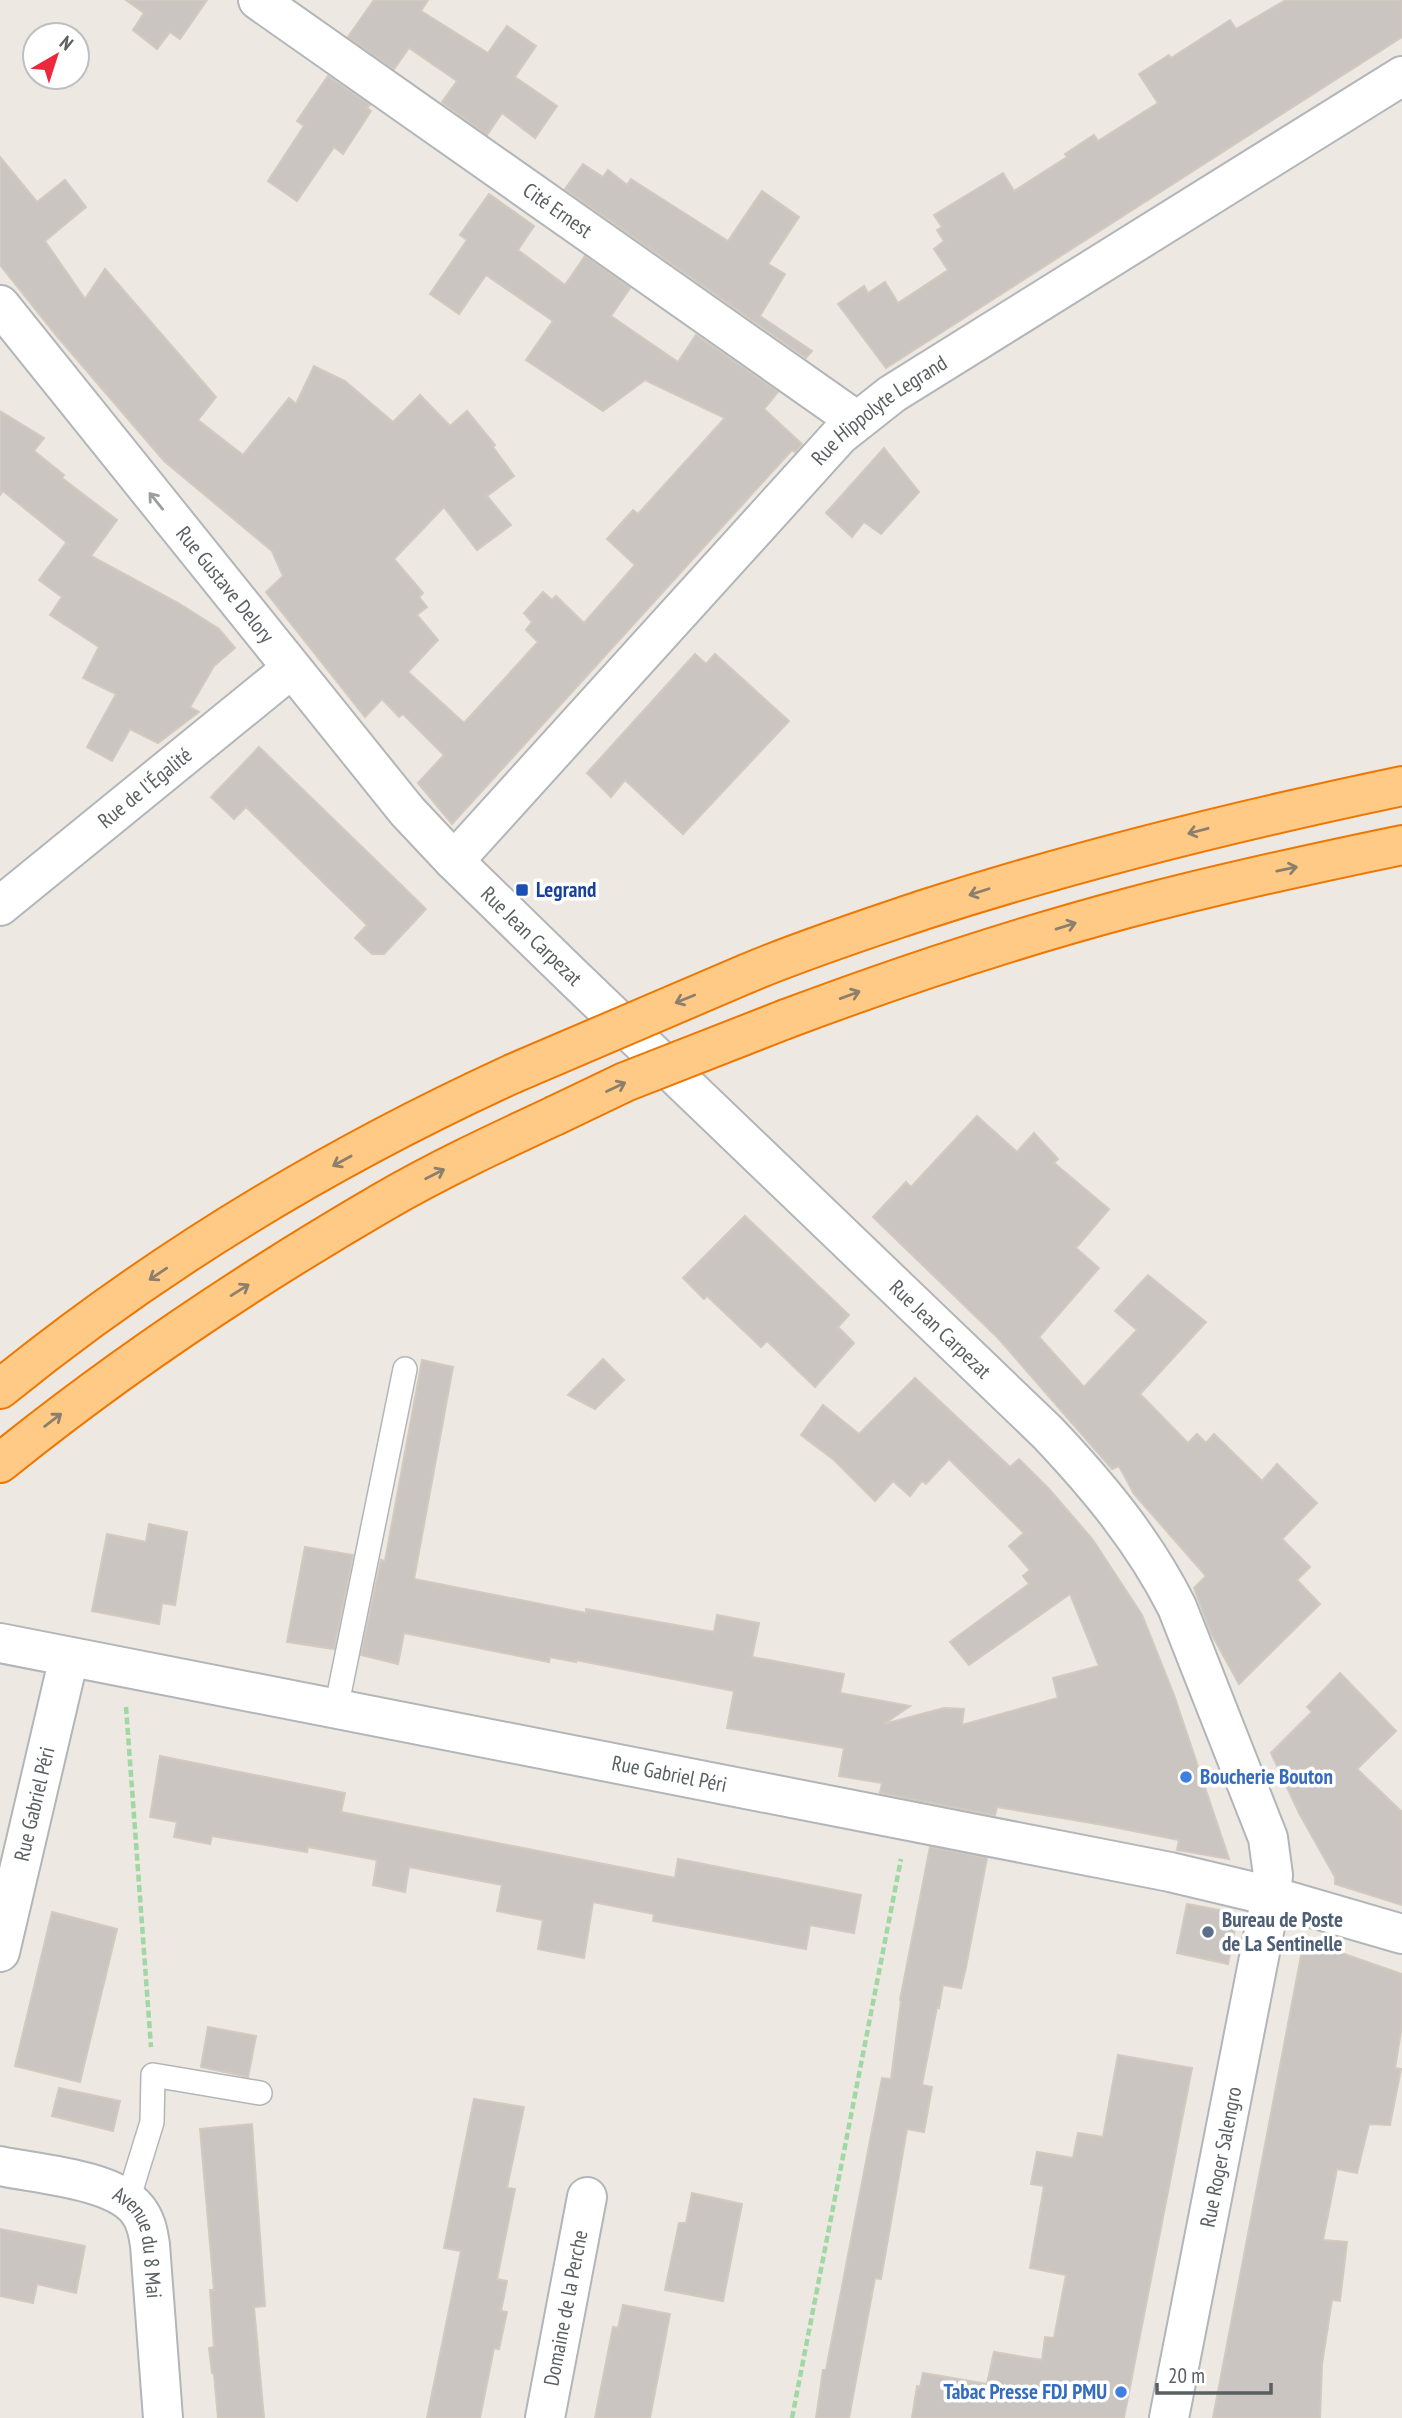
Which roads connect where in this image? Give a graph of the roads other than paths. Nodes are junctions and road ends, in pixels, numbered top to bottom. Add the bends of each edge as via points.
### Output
1 (258, 0) edge
2 (1402, 76) edge
3 (0, 305) edge
4 (857, 421) junction
5 (291, 669) junction
6 (1402, 786) edge
7 (1402, 845) edge
8 (454, 861) junction
9 (0, 906) edge
10 (405, 1370) dead end
11 (0, 1389) edge
12 (0, 1463) edge
13 (0, 1643) edge
14 (69, 1657) junction
15 (336, 1709) junction
16 (1271, 1896) junction
17 (1402, 1934) edge
18 (0, 1952) edge
19 (260, 2093) dead end
20 (0, 2166) edge
21 (587, 2197) dead end
22 (128, 2200) junction
23 (163, 2418) edge
24 (545, 2418) edge
25 (1169, 2418) edge

1 - 4 street, Cité Ernest
2 - 4 street, Rue Hippolyte Legrand via 892,394
5 -> 3 street, Rue Gustave Delory
4 - 8 street, Rue Hippolyte Legrand
5 - 8 street, Rue Gustave Delory
5 - 9 street, Rue de l'Égalité
6 -> 11 highway, bridge via 1216,827 1000,886 748,973 512,1074 411,1123 256,1211 127,1295
12 -> 7 highway, bridge via 195,1319 383,1202 492,1145 662,1067 910,974 1128,908
8 - 16 street, Rue Jean Carpezat via 1048,1433 1102,1492 1145,1550 1177,1607 1268,1838
10 - 15 lane
13 - 14 street, Rue Gabriel Péri
14 - 15 street, Rue Gabriel Péri
14 - 18 street, Rue Gabriel Péri
15 - 16 street, Rue Gabriel Péri via 1170,1871
16 - 17 street, Rue Gabriel Péri
16 - 25 street, Rue Roger Salengro
19 - 22 lane via 153,2075 152,2122
20 - 22 street, Avenue du 8 Mai via 97,2185
21 - 24 street, Domaine de la Perche
22 - 23 street, Avenue du 8 Mai via 145,2220 148,2232

